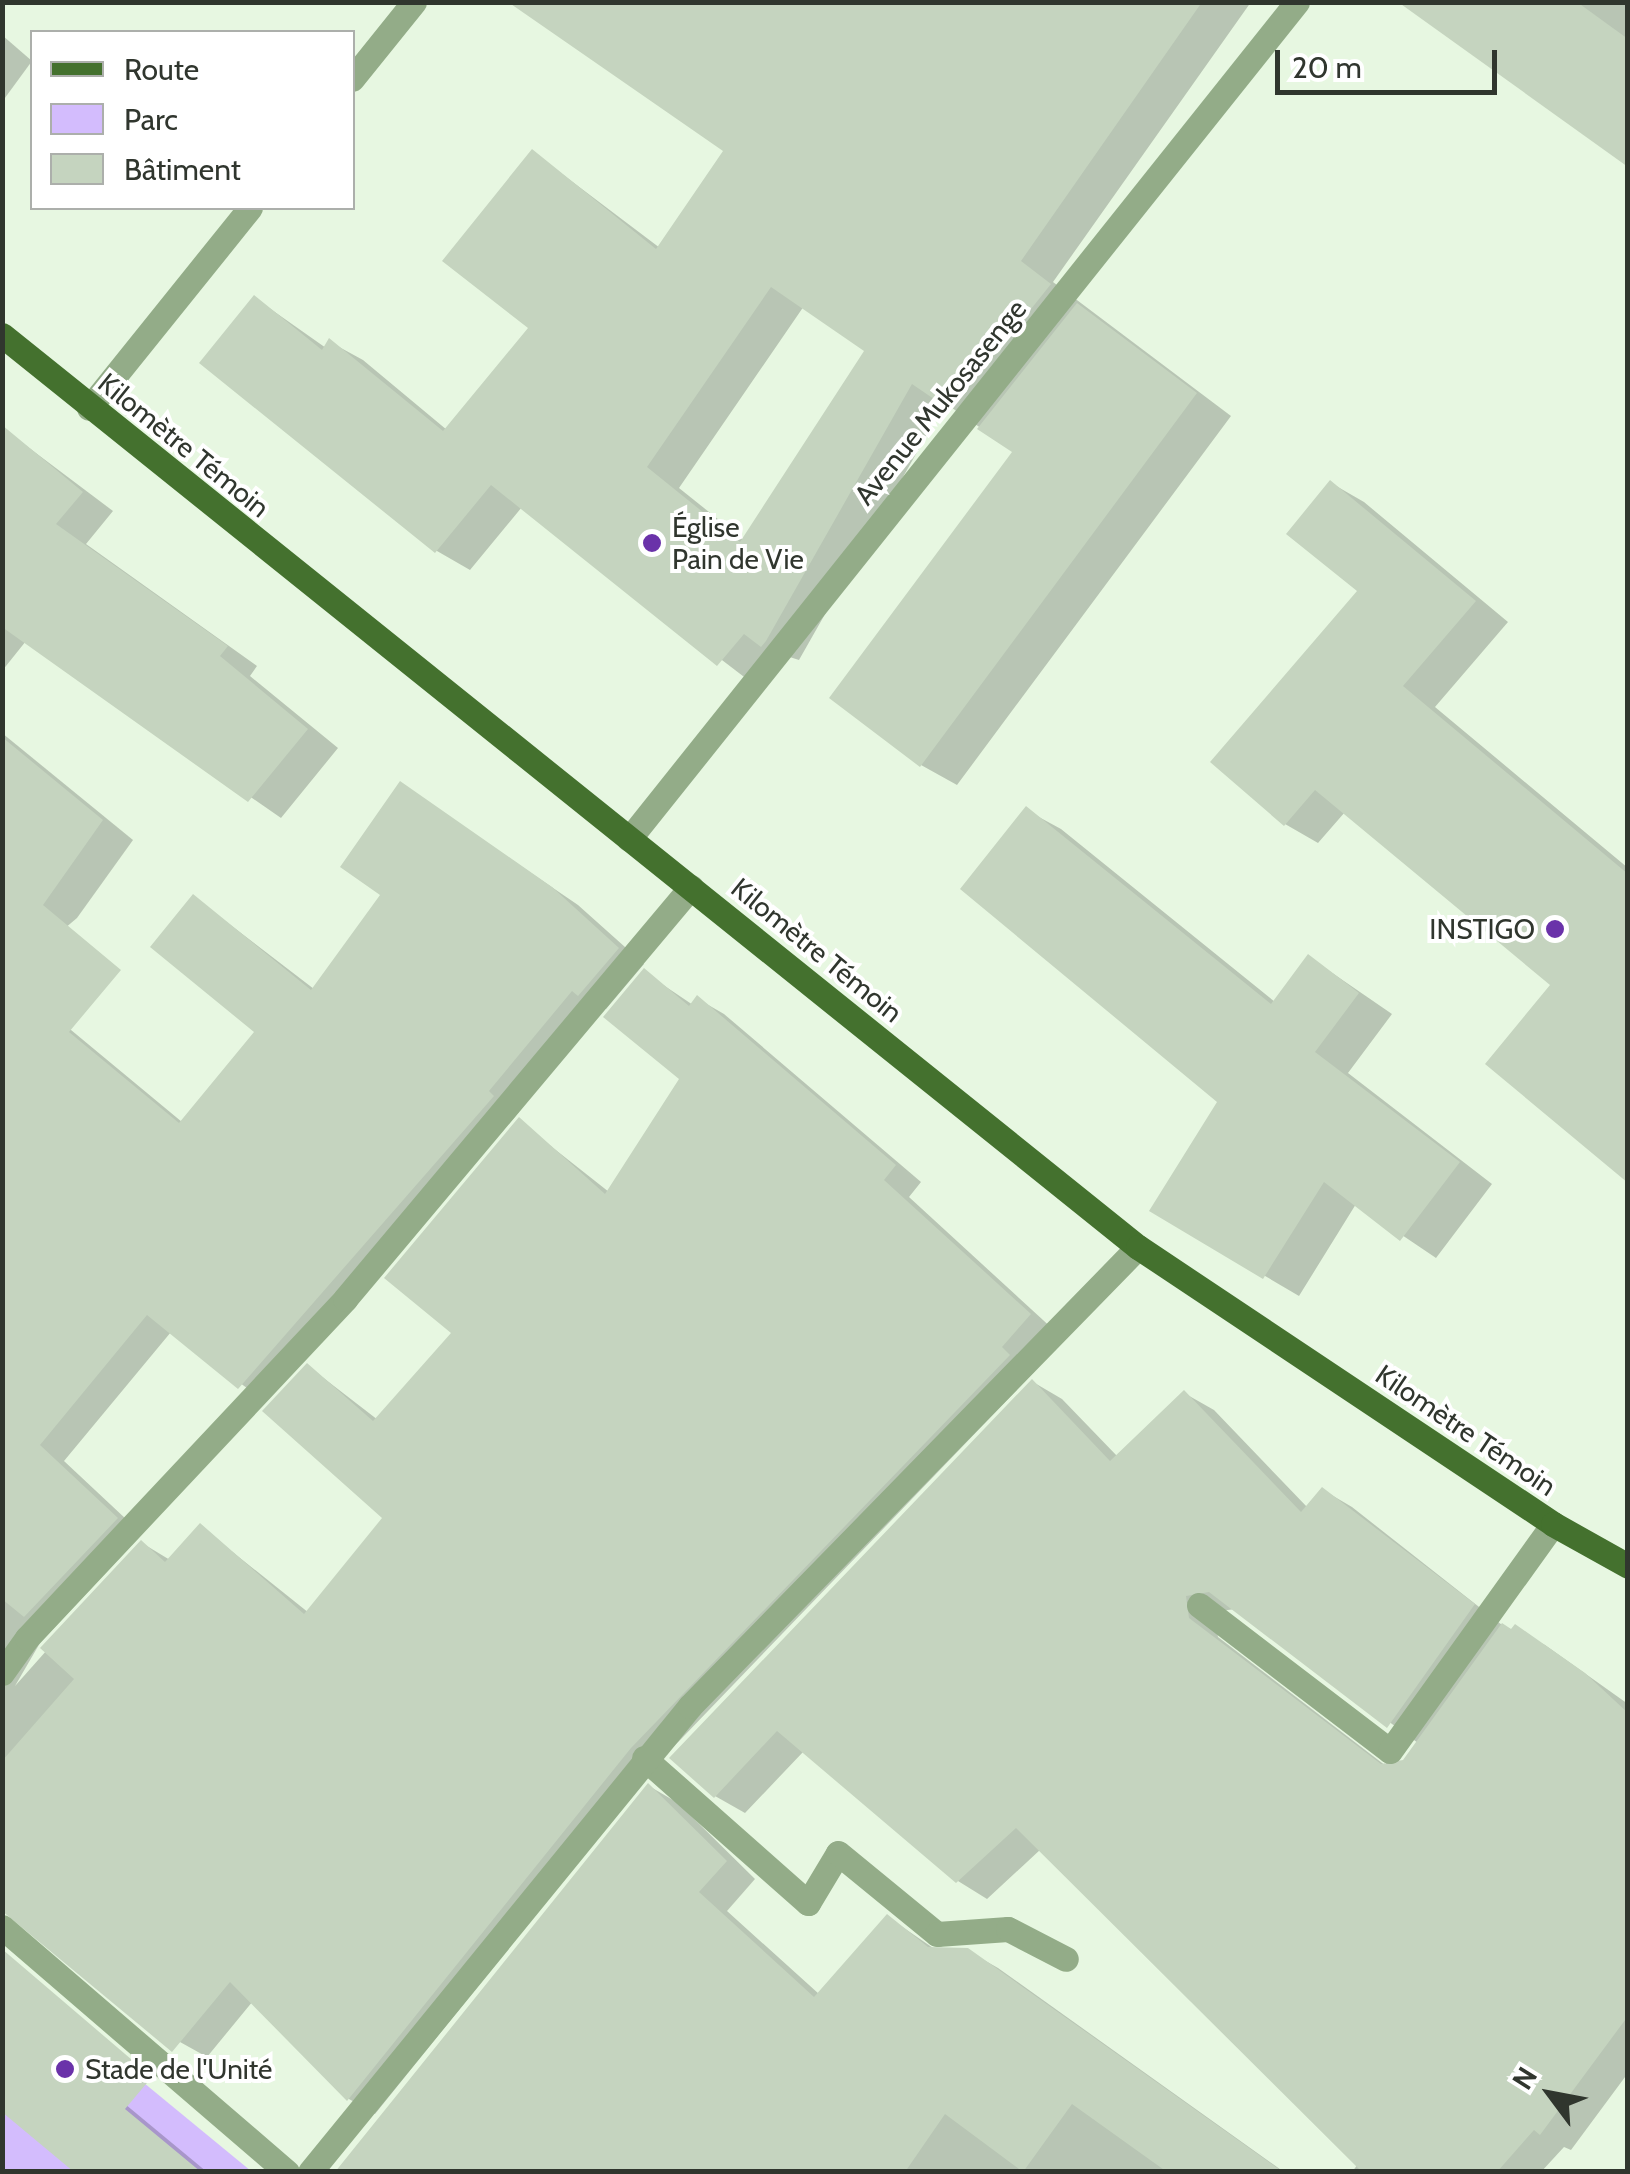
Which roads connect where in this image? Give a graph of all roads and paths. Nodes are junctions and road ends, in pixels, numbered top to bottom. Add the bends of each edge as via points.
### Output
1 (414, 2) edge
2 (1296, 2) edge
3 (355, 75) edge
4 (248, 210) edge
5 (2, 335) edge
6 (89, 408) junction
7 (630, 839) junction
8 (691, 886) junction
9 (1138, 1248) junction
10 (1553, 1524) junction
11 (1628, 1566) edge
12 (1199, 1605) dead end
13 (2, 1674) edge
14 (644, 1758) junction
15 (2, 1927) edge
16 (1066, 1959) dead end
17 (287, 2172) edge
18 (310, 2172) edge

1 - 3 street
2 - 7 street, Avenue Mukosasenge
4 - 6 street
5 - 6 main road, Kilomètre Témoin
6 - 7 main road, Kilomètre Témoin
7 - 8 main road, Kilomètre Témoin
8 - 9 main road, Kilomètre Témoin
8 - 13 street via 345,1300 27,1638
9 - 10 main road, Kilomètre Témoin
9 - 14 street via 779,1610
10 - 11 main road, Kilomètre Témoin
10 - 12 street via 1390,1751
14 - 16 street via 808,1903 838,1853 937,1934 1008,1929
14 - 18 street
15 - 17 street

